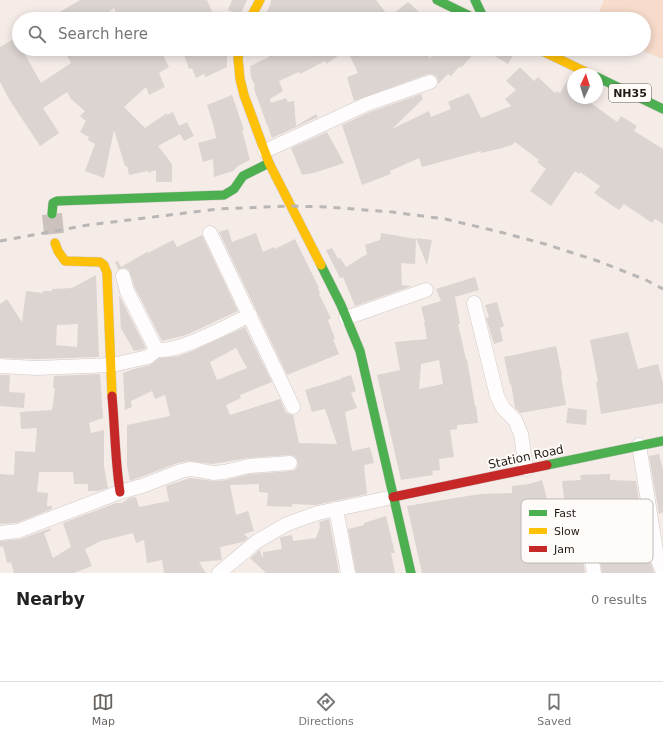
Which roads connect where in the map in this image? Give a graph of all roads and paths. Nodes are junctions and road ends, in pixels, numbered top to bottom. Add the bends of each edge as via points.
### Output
1 (260, 0) edge
2 (437, 0) edge
3 (475, 0) edge
4 (254, 12) edge
5 (462, 12) edge
6 (481, 12) edge
7 (238, 56) edge
8 (553, 56) edge
9 (578, 68) edge
10 (603, 80) edge
11 (430, 82) dead end
12 (663, 109) edge
13 (267, 157) junction
14 (52, 214) tunnel mouth
15 (210, 233) dead end
16 (55, 243) tunnel mouth
17 (123, 276) dead end
18 (426, 290) dead end
19 (474, 303) dead end
20 (250, 315) junction
21 (346, 318) junction
22 (155, 350) junction
23 (112, 365) junction
24 (0, 366) edge
25 (293, 407) dead end
26 (663, 441) edge
27 (639, 445) junction
28 (290, 462) dead end
29 (526, 469) junction
30 (120, 492) junction
31 (393, 497) junction
32 (648, 499) edge
33 (336, 510) junction
34 (653, 532) edge
35 (0, 533) edge
36 (592, 563) edge
37 (660, 572) edge
38 (219, 573) edge
39 (348, 573) edge
40 (411, 573) edge
41 (594, 573) edge

1 - 4 main road
2 - 5 main road
3 - 6 main road
7 - 13 main road via 244,95
8 - 9 main road
10 - 12 main road, NH35
11 - 13 street via 367,104
13 - 14 main road via 242,176 234,189 224,195 57,201 53,203
13 - 21 main road
15 - 20 street
16 - 23 main road via 65,261 100,262 104,265
17 - 22 street via 126,291
18 - 21 street
19 - 29 street via 497,396 503,408 515,420 521,434
20 - 22 street via 204,337 161,351
20 - 25 street
21 - 31 main road via 360,351
22 - 23 street via 148,357
23 - 24 street via 36,368
23 - 30 main road via 116,467
26 - 27 main road, Station Road
27 - 29 main road, Station Road
27 - 32 street
28 - 30 street via 213,473 190,469
29 - 31 main road, Station Road
30 - 35 street via 18,531
31 - 33 street
31 - 40 main road
33 - 38 street via 318,513 287,524 256,542
33 - 39 street
34 - 37 street
36 - 41 street

